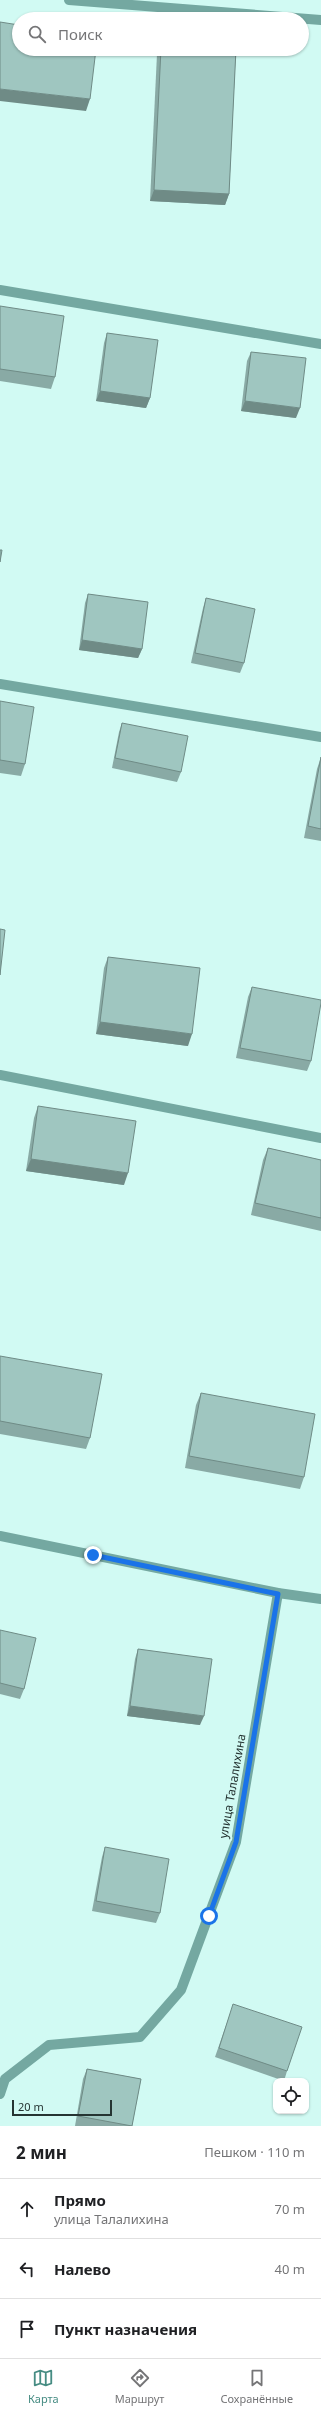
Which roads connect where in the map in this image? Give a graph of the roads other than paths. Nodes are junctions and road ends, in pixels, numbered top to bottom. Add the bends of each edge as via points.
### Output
1 (69, 0) edge
2 (220, 12) edge
3 (309, 19) edge
4 (321, 20) edge
5 (0, 290) edge
6 (321, 344) edge
7 (0, 684) edge
8 (321, 737) edge
9 (0, 1075) edge
10 (321, 1138) edge
11 (0, 1536) edge
12 (278, 1594) junction
13 (321, 1599) edge
14 (0, 2094) edge

1 - 2 lane
3 - 4 lane
5 - 6 lane
7 - 8 lane
9 - 10 lane
11 - 12 lane
12 - 13 lane
12 - 14 lane, улица Талалихина via 236,1842 181,1990 140,2037 49,2045 5,2079

